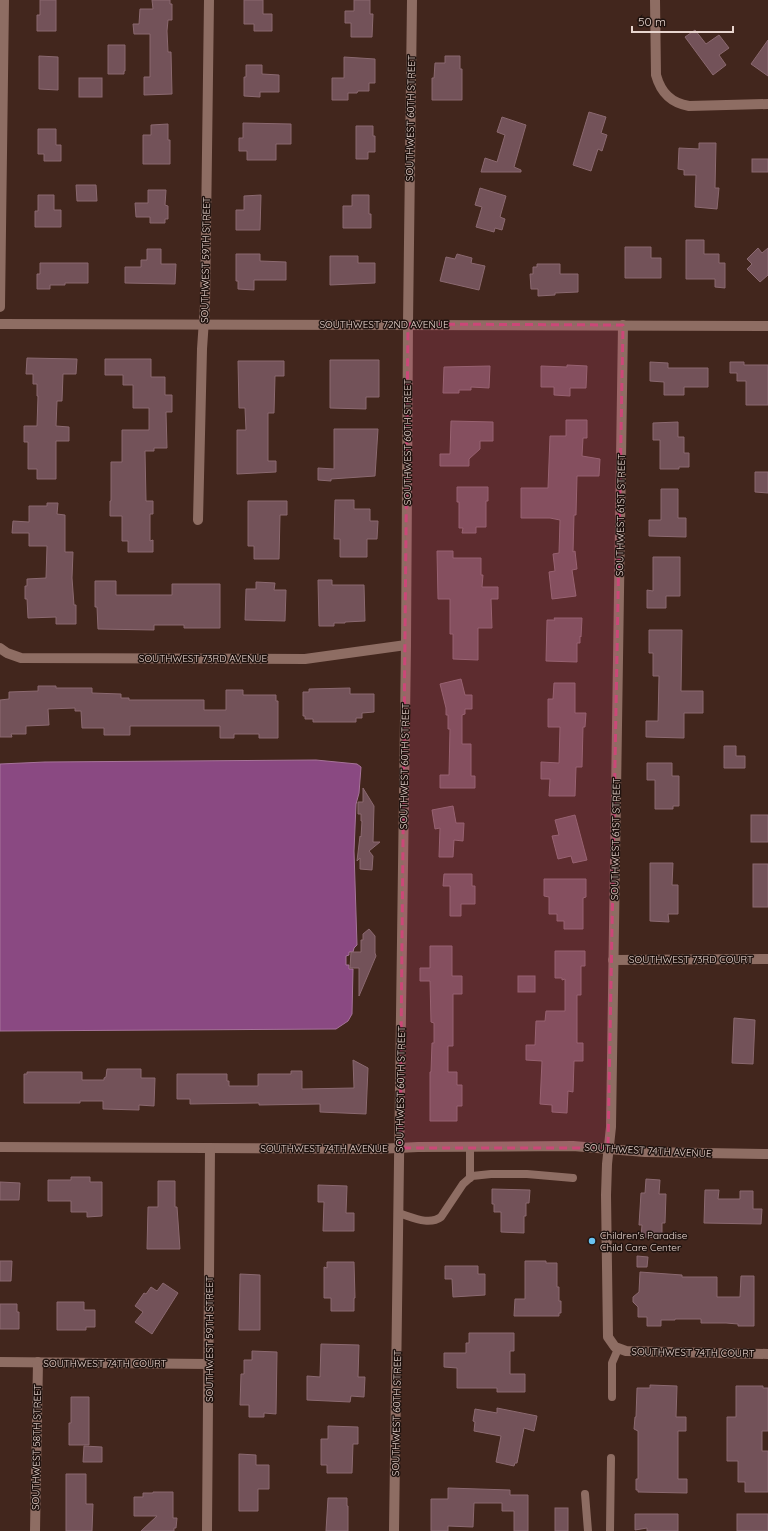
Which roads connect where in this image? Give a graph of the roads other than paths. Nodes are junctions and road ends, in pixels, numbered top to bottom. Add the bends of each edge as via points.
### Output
1 (4, 0) edge
2 (209, 0) edge
3 (412, 0) edge
4 (655, 0) edge
5 (768, 104) edge
6 (0, 306) edge
7 (0, 324) edge
8 (203, 324) junction
9 (408, 324) junction
10 (623, 325) junction
11 (768, 326) edge
12 (198, 520) dead end
13 (406, 645) junction
14 (1, 649) edge
15 (768, 959) edge
16 (613, 960) junction
17 (0, 1147) edge
18 (470, 1147) junction
19 (210, 1148) junction
20 (400, 1148) junction
21 (608, 1148) junction
22 (768, 1154) edge
23 (470, 1178) junction
24 (573, 1178) dead end
25 (398, 1214) junction
26 (618, 1349) junction
27 (768, 1354) edge
28 (0, 1362) edge
29 (38, 1362) junction
30 (209, 1364) junction
31 (612, 1397) dead end
32 (610, 1458) dead end
33 (584, 1494) dead end
34 (35, 1531) edge
35 (207, 1531) edge
36 (394, 1531) edge
37 (588, 1531) edge
38 (610, 1531) edge

1 - 6 street
2 - 8 street, SOUTHWEST 59TH STREET
3 - 9 street, SOUTHWEST 60TH STREET
4 - 5 street via 656,76 662,91 671,100 689,106
7 - 8 street, SOUTHWEST 72ND AVENUE
8 - 9 street, SOUTHWEST 72ND AVENUE
8 - 12 street, SOUTHWEST 59TH STREET
9 - 10 street, SOUTHWEST 72ND AVENUE
9 - 13 street, SOUTHWEST 60TH STREET
10 - 11 street, SOUTHWEST 72ND AVENUE
10 - 16 street, SOUTHWEST 61ST STREET
13 - 14 street, SOUTHWEST 73RD AVENUE via 306,659 21,658
13 - 20 street, SOUTHWEST 60TH STREET
15 - 16 street, SOUTHWEST 73RD COURT
16 - 21 street, SOUTHWEST 61ST STREET via 611,1127
17 - 19 street, SOUTHWEST 74TH AVENUE
18 - 20 street, SOUTHWEST 74TH AVENUE
18 - 21 street, SOUTHWEST 74TH AVENUE
18 - 23 lane
19 - 20 street, SOUTHWEST 74TH AVENUE
19 - 30 street, SOUTHWEST 59TH STREET
20 - 25 street, SOUTHWEST 60TH STREET
21 - 22 street, SOUTHWEST 74TH AVENUE via 645,1152
21 - 26 street, SOUTHWEST 61ST STREET via 607,1329 610,1341
23 - 24 lane via 491,1174
23 - 25 lane via 463,1184 441,1218 436,1221
25 - 36 street, SOUTHWEST 60TH STREET
26 - 27 street, SOUTHWEST 74TH COURT via 631,1352
26 - 31 lane via 612,1363
28 - 29 street, SOUTHWEST 74TH COURT
29 - 30 street, SOUTHWEST 74TH COURT
29 - 34 street, SOUTHWEST 58TH STREET
30 - 35 street, SOUTHWEST 59TH STREET
32 - 38 lane
33 - 37 lane

